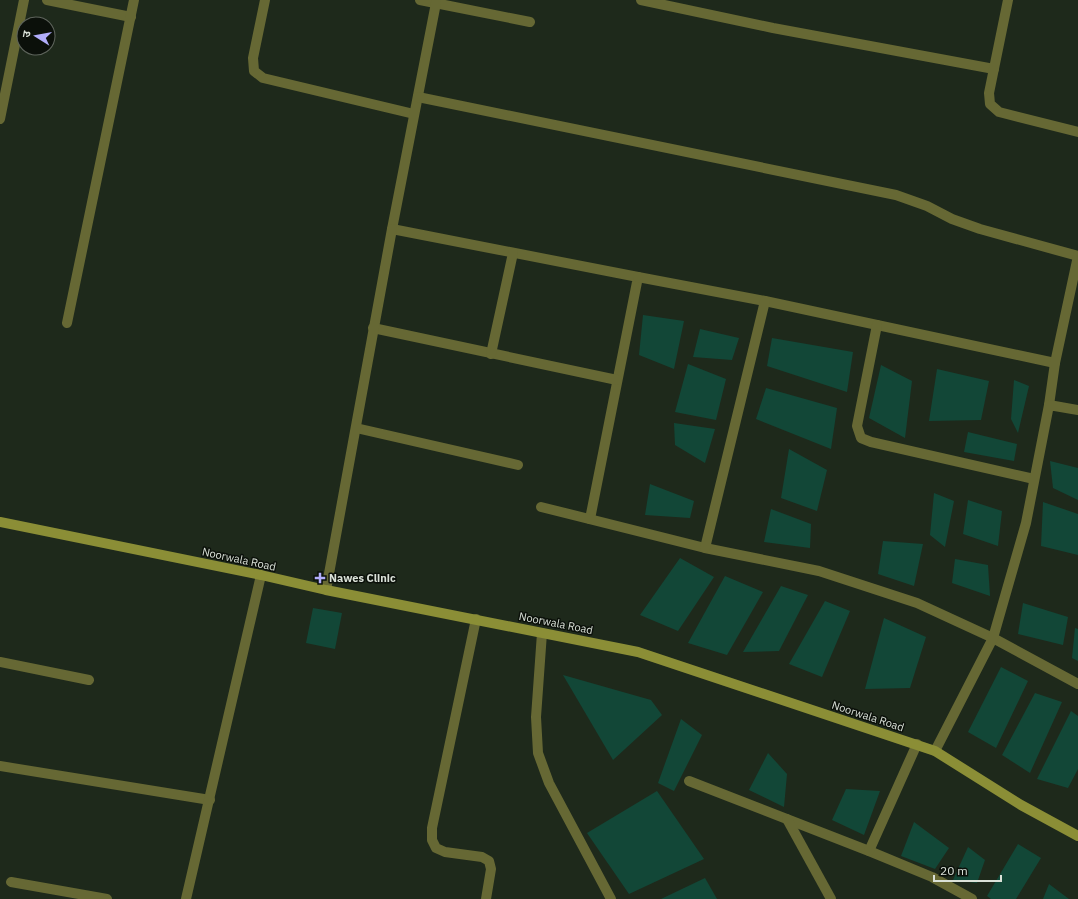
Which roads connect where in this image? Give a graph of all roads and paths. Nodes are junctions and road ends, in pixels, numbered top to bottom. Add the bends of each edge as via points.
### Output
1 (24, 0) edge
2 (47, 0) edge
3 (134, 0) edge
4 (265, 0) edge
5 (420, 0) edge
6 (641, 0) edge
7 (1008, 0) edge
8 (436, 3) junction
9 (130, 17) junction
10 (530, 22) dead end
11 (994, 69) junction
12 (418, 98) junction
13 (414, 114) junction
14 (0, 119) edge
15 (1078, 132) edge
16 (392, 229) junction
17 (513, 253) junction
18 (1078, 256) edge
19 (638, 277) junction
20 (765, 301) junction
21 (67, 323) dead end
22 (877, 325) junction
23 (374, 328) junction
24 (491, 354) junction
25 (1055, 362) junction
26 (617, 380) junction
27 (1049, 405) junction
28 (1078, 410) edge
29 (356, 428) junction
30 (518, 465) dead end
31 (1034, 480) junction
32 (541, 507) dead end
33 (590, 519) junction
34 (0, 522) edge
35 (705, 548) junction
36 (261, 575) junction
37 (326, 590) junction
38 (476, 620) junction
39 (542, 633) junction
40 (993, 638) junction
41 (0, 662) edge
42 (89, 680) dead end
43 (1078, 684) edge
44 (917, 744) junction
45 (935, 751) junction
46 (0, 766) edge
47 (689, 780) dead end
48 (210, 800) junction
49 (787, 819) junction
50 (1078, 836) edge
51 (869, 851) junction
52 (10, 882) dead end
53 (107, 899) edge
54 (186, 899) edge
55 (486, 899) edge
56 (610, 899) edge
57 (831, 899) edge
58 (972, 899) edge

1 - 14 street
2 - 9 street
3 - 9 street
4 - 13 street via 253,58 254,71 263,78
5 - 8 street
6 - 11 street via 773,28
7 - 11 street
8 - 10 street
8 - 12 street
9 - 21 street
11 - 15 street via 989,93 990,104 999,112
12 - 13 street
12 - 18 street via 896,195 980,229
13 - 16 street
16 - 17 street
16 - 23 street
17 - 19 street
17 - 24 street
18 - 25 street
19 - 20 street
19 - 26 street
20 - 22 street
20 - 35 street
22 - 25 street
22 - 31 street via 857,426 861,438
23 - 24 street
23 - 29 street
24 - 26 street
25 - 27 street
26 - 33 street
27 - 28 street
27 - 31 street
29 - 30 street
29 - 37 street
31 - 40 street via 1026,524
32 - 33 street
33 - 35 street
34 - 36 street, Noorwala Road
35 - 40 street via 819,571 917,602
36 - 37 street, Noorwala Road
36 - 48 street
37 - 38 street, Noorwala Road
38 - 39 street, Noorwala Road
38 - 55 street via 432,828 432,840 436,848 445,852 482,857 490,861
39 - 44 street, Noorwala Road via 638,652
39 - 56 street via 536,717 538,753 549,783
40 - 43 street
40 - 45 street
41 - 42 street
44 - 45 street, Noorwala Road
44 - 51 street
45 - 50 street, Noorwala Road via 1021,805
46 - 48 street
47 - 49 street
48 - 54 street
49 - 51 street
49 - 57 street
51 - 58 street via 932,877
52 - 53 street

